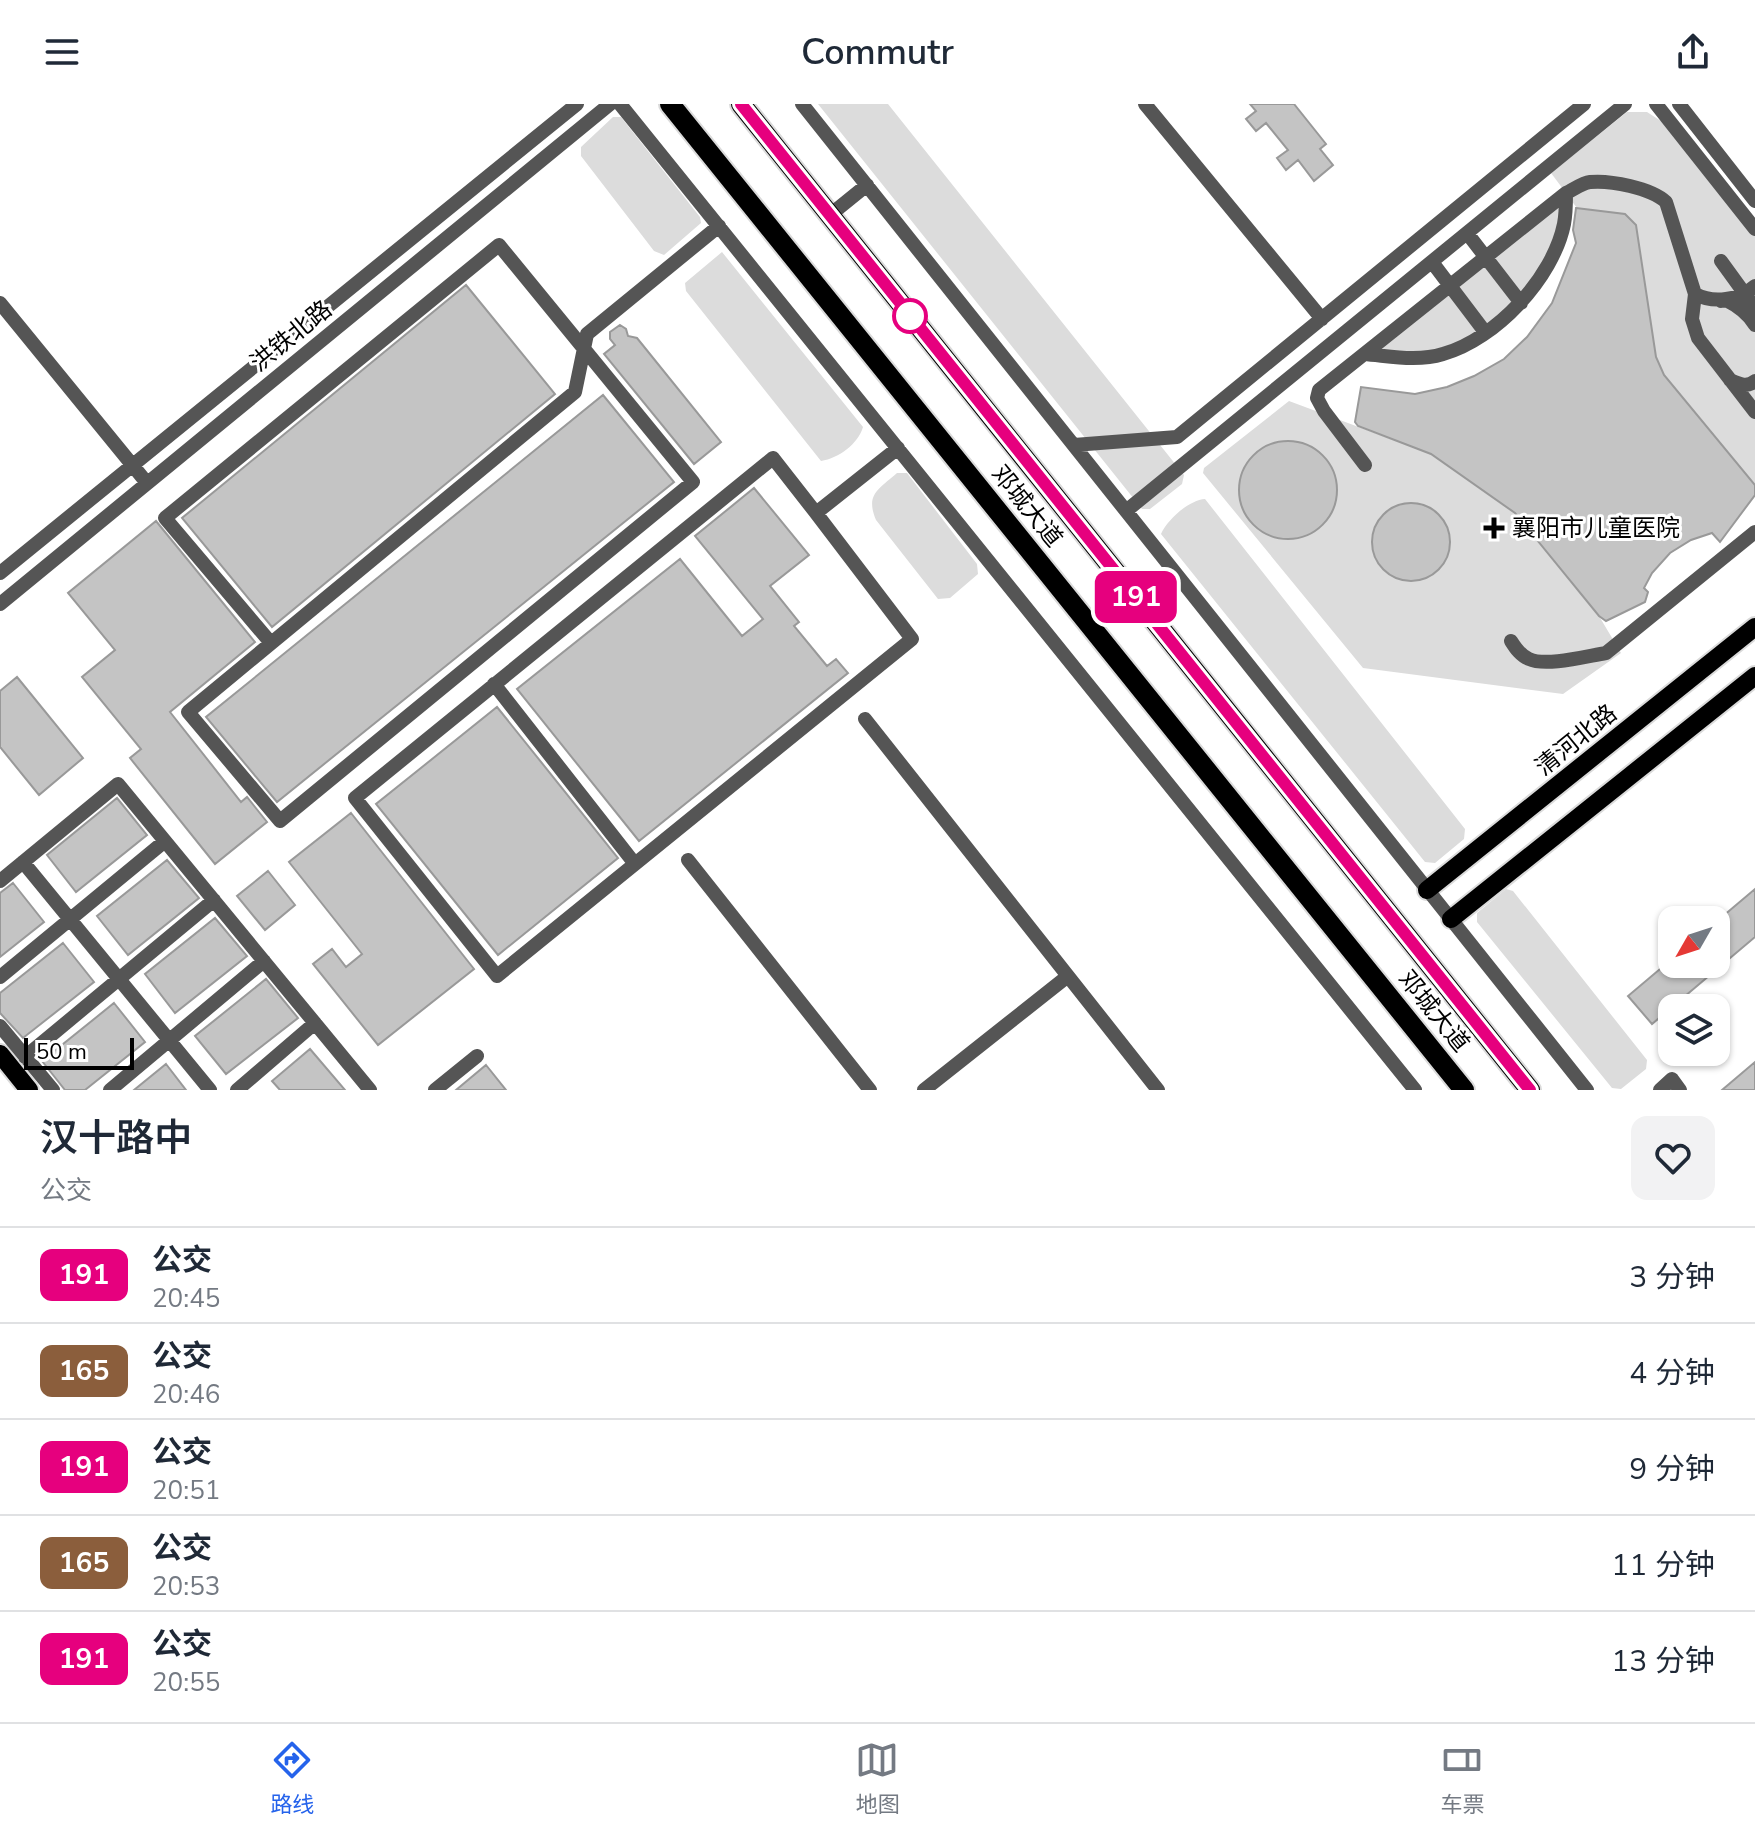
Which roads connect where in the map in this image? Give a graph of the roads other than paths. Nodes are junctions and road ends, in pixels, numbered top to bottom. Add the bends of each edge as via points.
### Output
1 (577, 104) edge
2 (610, 104) edge
3 (620, 104) edge
4 (670, 104) edge
5 (741, 104) edge
6 (802, 104) edge
7 (1145, 104) edge
8 (1584, 104) edge
9 (1625, 104) edge
10 (1656, 104) edge
11 (1679, 104) edge
12 (867, 185) junction
13 (1566, 193) junction
14 (1755, 201) edge
15 (830, 215) junction
16 (719, 226) junction
17 (1755, 229) edge
18 (1467, 233) junction
19 (1486, 257) junction
20 (1721, 261) dead end
21 (1432, 262) junction
22 (1450, 285) junction
23 (1751, 290) edge
24 (1695, 294) junction
25 (1726, 300) junction
26 (0, 303) edge
27 (1521, 303) junction
28 (1755, 308) edge
29 (1322, 319) junction
30 (1755, 325) edge
31 (1485, 332) junction
32 (1696, 332) junction
33 (584, 348) junction
34 (1364, 354) junction
35 (1729, 380) junction
36 (1755, 381) edge
37 (1755, 389) edge
38 (1754, 411) edge
39 (1074, 445) junction
40 (898, 448) junction
41 (132, 465) junction
42 (1365, 465) dead end
43 (147, 483) junction
44 (1126, 511) junction
45 (816, 513) junction
46 (1755, 532) edge
47 (0, 573) edge
48 (0, 604) edge
49 (1755, 627) edge
50 (1511, 641) dead end
51 (271, 643) junction
52 (1755, 676) edge
53 (494, 684) junction
54 (865, 719) dead end
55 (165, 841) junction
56 (688, 860) dead end
57 (23, 862) junction
58 (635, 864) junction
59 (0, 881) edge
60 (1427, 890) junction
61 (214, 900) junction
62 (1451, 919) junction
63 (71, 920) junction
64 (264, 961) junction
65 (1068, 976) junction
66 (0, 977) edge
67 (119, 978) junction
68 (315, 1023) junction
69 (0, 1026) edge
70 (170, 1040) junction
71 (0, 1054) edge
72 (477, 1056) dead end
73 (25, 1057) junction
74 (29, 1090) edge
75 (53, 1090) edge
76 (110, 1090) edge
77 (210, 1090) edge
78 (237, 1090) edge
79 (370, 1090) edge
80 (435, 1090) edge
81 (870, 1090) edge
82 (924, 1090) edge
83 (1158, 1090) edge
84 (1415, 1090) edge
85 (1464, 1090) edge
86 (1530, 1090) edge
87 (1587, 1090) edge
88 (1660, 1090) edge
89 (1680, 1090) edge

1 - 41 street, 洪铁北路
2 - 43 street, 洪铁北路
3 - 16 street
4 - 85 highway, 邓城大道
5 - 15 highway, 邓城大道
6 - 12 street
7 - 29 street
8 - 29 street
9 - 18 street
10 - 17 street
11 - 14 street
12 - 15 street
12 - 39 street
13 - 19 street
13 - 24 street via 1588,182 1658,194 1673,217
13 - 27 street via 1565,223 1556,249
15 - 86 highway, 邓城大道
16 - 33 street via 587,334
16 - 40 street
18 - 19 street
18 - 21 street
19 - 22 street
19 - 27 street
20 - 23 street
21 - 22 street
21 - 44 street
22 - 31 street
22 - 34 street
23 - 25 street
23 - 28 street
24 - 25 street
24 - 32 street
25 - 30 street
25 - 32 street via 1703,308
26 - 41 street
27 - 31 street
29 - 39 street via 1177,437
31 - 34 street via 1443,354 1411,359
32 - 35 street
33 - 51 street via 575,392
33 - 51 street via 499,245 165,518
33 - 51 street via 693,482 280,821 188,712
34 - 42 street via 1319,390 1317,398
35 - 36 street via 1740,385
35 - 38 street
37 - 38 street
39 - 44 street
40 - 45 street
40 - 84 street
41 - 43 street
41 - 47 street, 洪铁北路
43 - 48 street, 洪铁北路
44 - 60 street
45 - 53 street via 773,458
45 - 58 street via 912,639
46 - 50 street via 1606,653 1532,661
49 - 60 main road, 清河北路
52 - 62 main road
53 - 58 street
53 - 58 street via 355,798 497,976
54 - 65 street
55 - 57 street via 118,784
55 - 61 street
55 - 63 street
56 - 81 street
57 - 59 street
57 - 63 street
60 - 62 street
61 - 64 street
61 - 67 street
62 - 87 street
63 - 66 street
63 - 67 street
64 - 68 street
64 - 70 street
65 - 82 street
65 - 83 street
67 - 70 street
67 - 73 street
68 - 78 street
68 - 79 street
69 - 73 street
70 - 76 street
70 - 77 street
71 - 74 main road
72 - 80 street
73 - 75 street
88 - 89 street via 1672,1079

